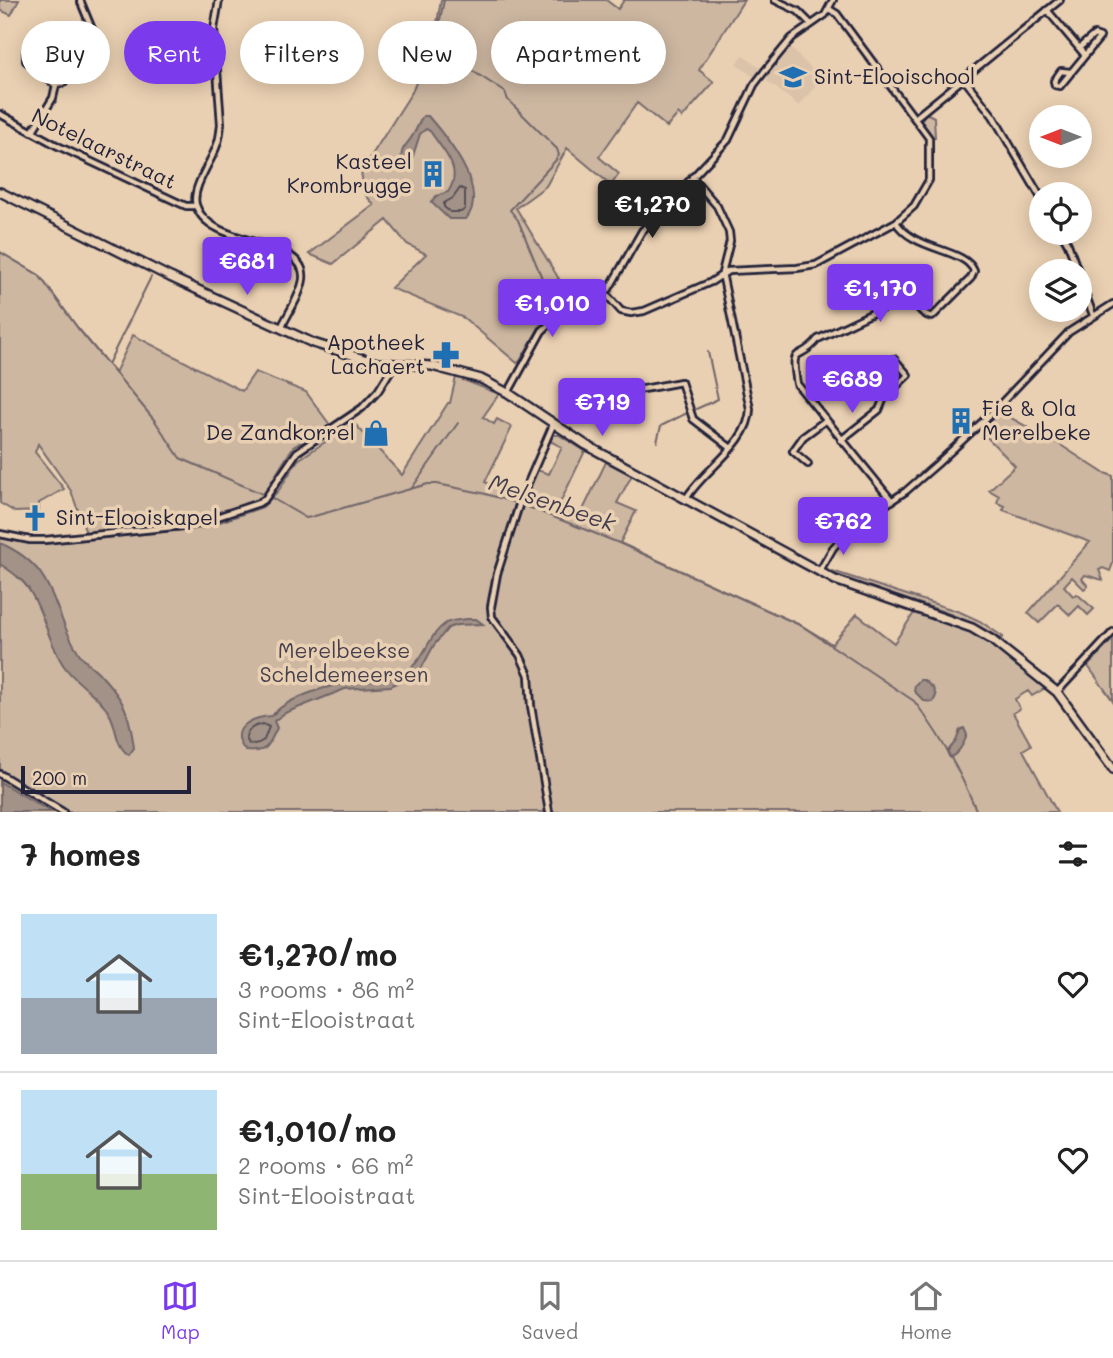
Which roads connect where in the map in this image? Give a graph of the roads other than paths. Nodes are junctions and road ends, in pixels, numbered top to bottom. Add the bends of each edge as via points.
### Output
1 (80, 0) edge
2 (219, 0) edge
3 (775, 0) edge
4 (833, 0) edge
5 (1060, 0) edge
6 (829, 9) junction
7 (1047, 10) junction
8 (811, 24) junction
9 (1079, 48) junction
10 (1084, 54) junction
11 (1070, 72) dead end
12 (964, 79) junction
13 (56, 85) joint
14 (0, 114) edge
15 (915, 118) junction
16 (32, 132) junction
17 (692, 177) junction
18 (1032, 182) edge
19 (0, 192) edge
20 (196, 206) junction
21 (896, 222) junction
22 (722, 273) junction
23 (605, 293) junction
24 (1113, 304) edge
25 (1093, 315) joint
26 (281, 329) junction
27 (394, 364) junction
28 (632, 386) dead end
29 (508, 393) junction
30 (884, 398) junction
31 (826, 420) junction
32 (553, 425) junction
33 (841, 440) junction
34 (730, 448) junction
35 (808, 464) dead end
36 (685, 500) junction
37 (892, 501) junction
38 (0, 534) edge
39 (819, 572) junction
40 (1113, 632) edge
41 (1057, 692) junction
42 (1113, 769) edge
43 (0, 774) edge
44 (63, 812) edge
45 (549, 812) edge

1 - 13 street via 94,34 70,76
2 - 20 street via 214,29 219,138 197,190
3 - 8 street via 798,11
4 - 6 street
5 - 7 street
6 - 8 street
6 - 15 street
7 - 9 street
7 - 12 street
8 - 17 street via 792,37 764,72 728,140
9 - 10 street
9 - 10 street via 1099,35
10 - 11 street
12 - 15 street
12 - 18 street via 997,122
13 - 16 street
14 - 16 street, Notelaarstraat
15 - 21 street via 929,138 929,180 914,206
16 - 20 street, Notelaarstraat via 177,202
17 - 22 street via 711,197 727,226 730,240
17 - 23 street via 642,231
19 - 26 street
20 - 26 street via 214,226 299,262 301,286
21 - 22 street via 816,265
21 - 31 street via 906,235 970,264 973,274 932,317 904,298 818,339 796,356 797,384
22 - 23 street via 637,313 621,311
22 - 34 street via 750,409 747,425
23 - 29 street via 551,320
24 - 25 street
25 - 37 street via 1062,338 993,412
26 - 27 street via 338,351
27 - 29 street via 463,373
27 - 38 street via 362,408 297,452 265,499 246,508 193,525 45,540
28 - 34 street via 638,390 681,382 693,419
29 - 32 street
30 - 30 street via 870,381 894,359 908,375
30 - 33 street via 879,410
31 - 33 street
31 - 35 street via 793,451
32 - 36 street
32 - 45 street via 520,501 497,574 491,611 530,675
33 - 37 street
34 - 36 street
36 - 39 street
37 - 39 street via 850,529
39 - 41 street via 972,628
40 - 41 street
41 - 42 street
43 - 44 street

